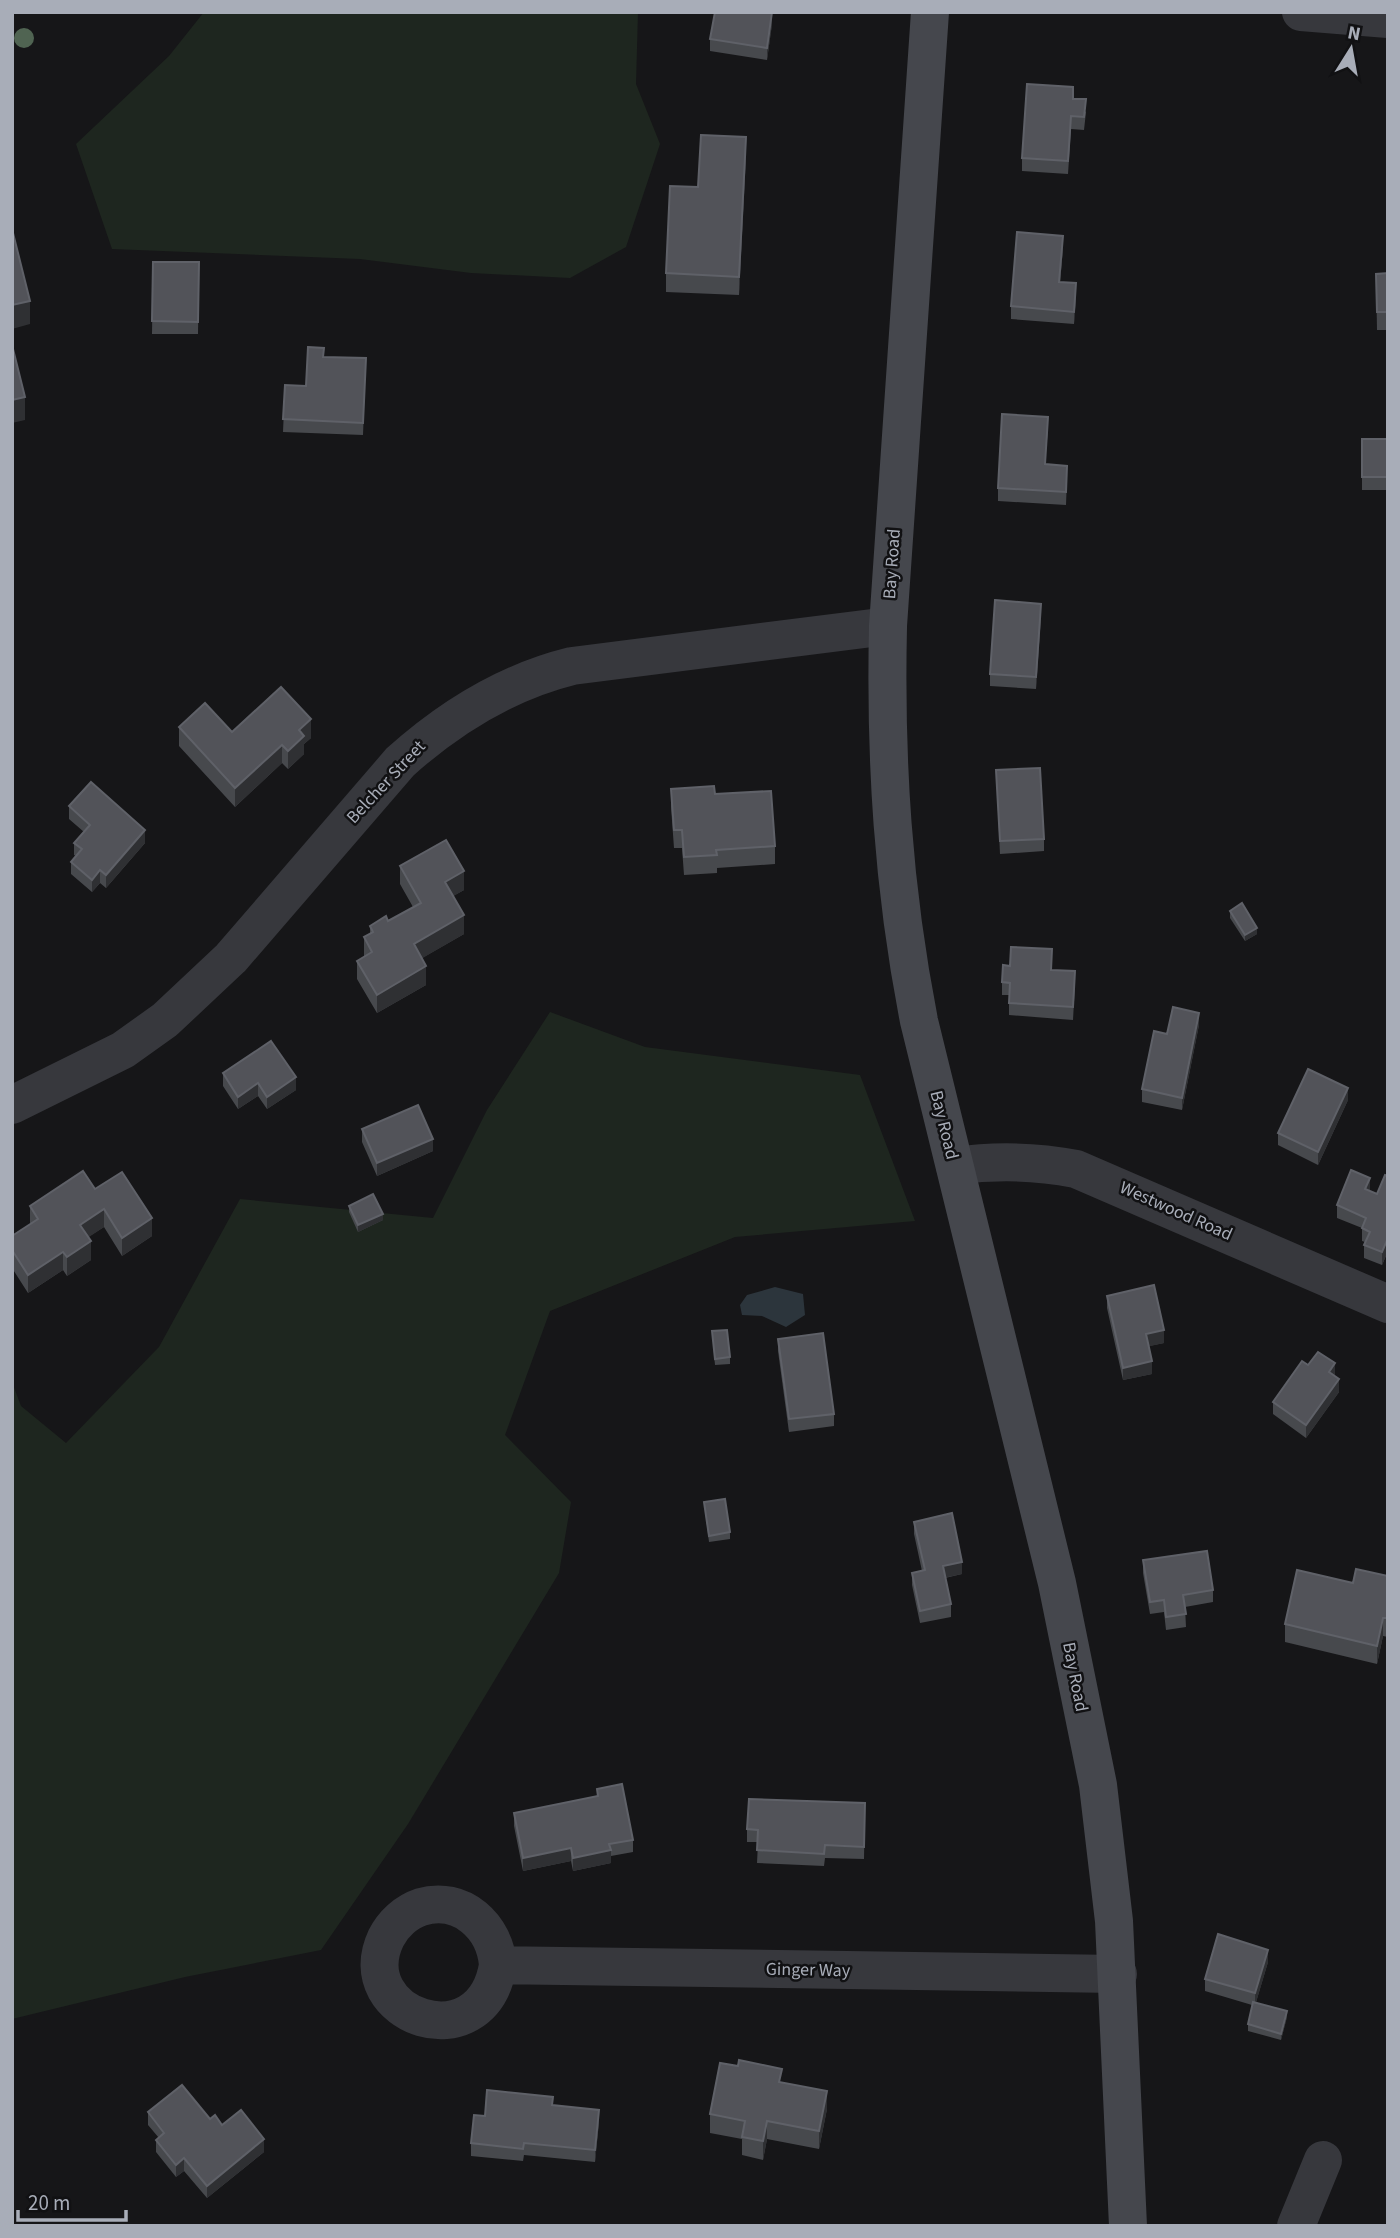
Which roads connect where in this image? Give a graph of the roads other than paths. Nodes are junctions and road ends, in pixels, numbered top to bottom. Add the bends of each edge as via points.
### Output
1 (930, 12) edge
2 (1301, 12) edge
3 (1388, 19) edge
4 (888, 626) junction
5 (12, 1105) edge
6 (955, 1166) junction
7 (1388, 1304) edge
8 (498, 1965) dead end
9 (1118, 1974) junction
10 (1323, 2160) dead end
11 (1128, 2226) edge
12 (1296, 2226) edge

1 - 4 main road, Bay Road
2 - 3 street
4 - 5 street, Belcher Street via 572,666 489,698 428,736 400,762 231,958 165,1020 123,1050
4 - 6 main road, Bay Road via 887,772 900,913 919,1021
6 - 7 street, Westwood Road via 1038,1161 1076,1169
6 - 9 main road, Bay Road via 1057,1583 1098,1785
8 - 9 street, Ginger Way
9 - 11 main road, Bay Road
10 - 12 street

